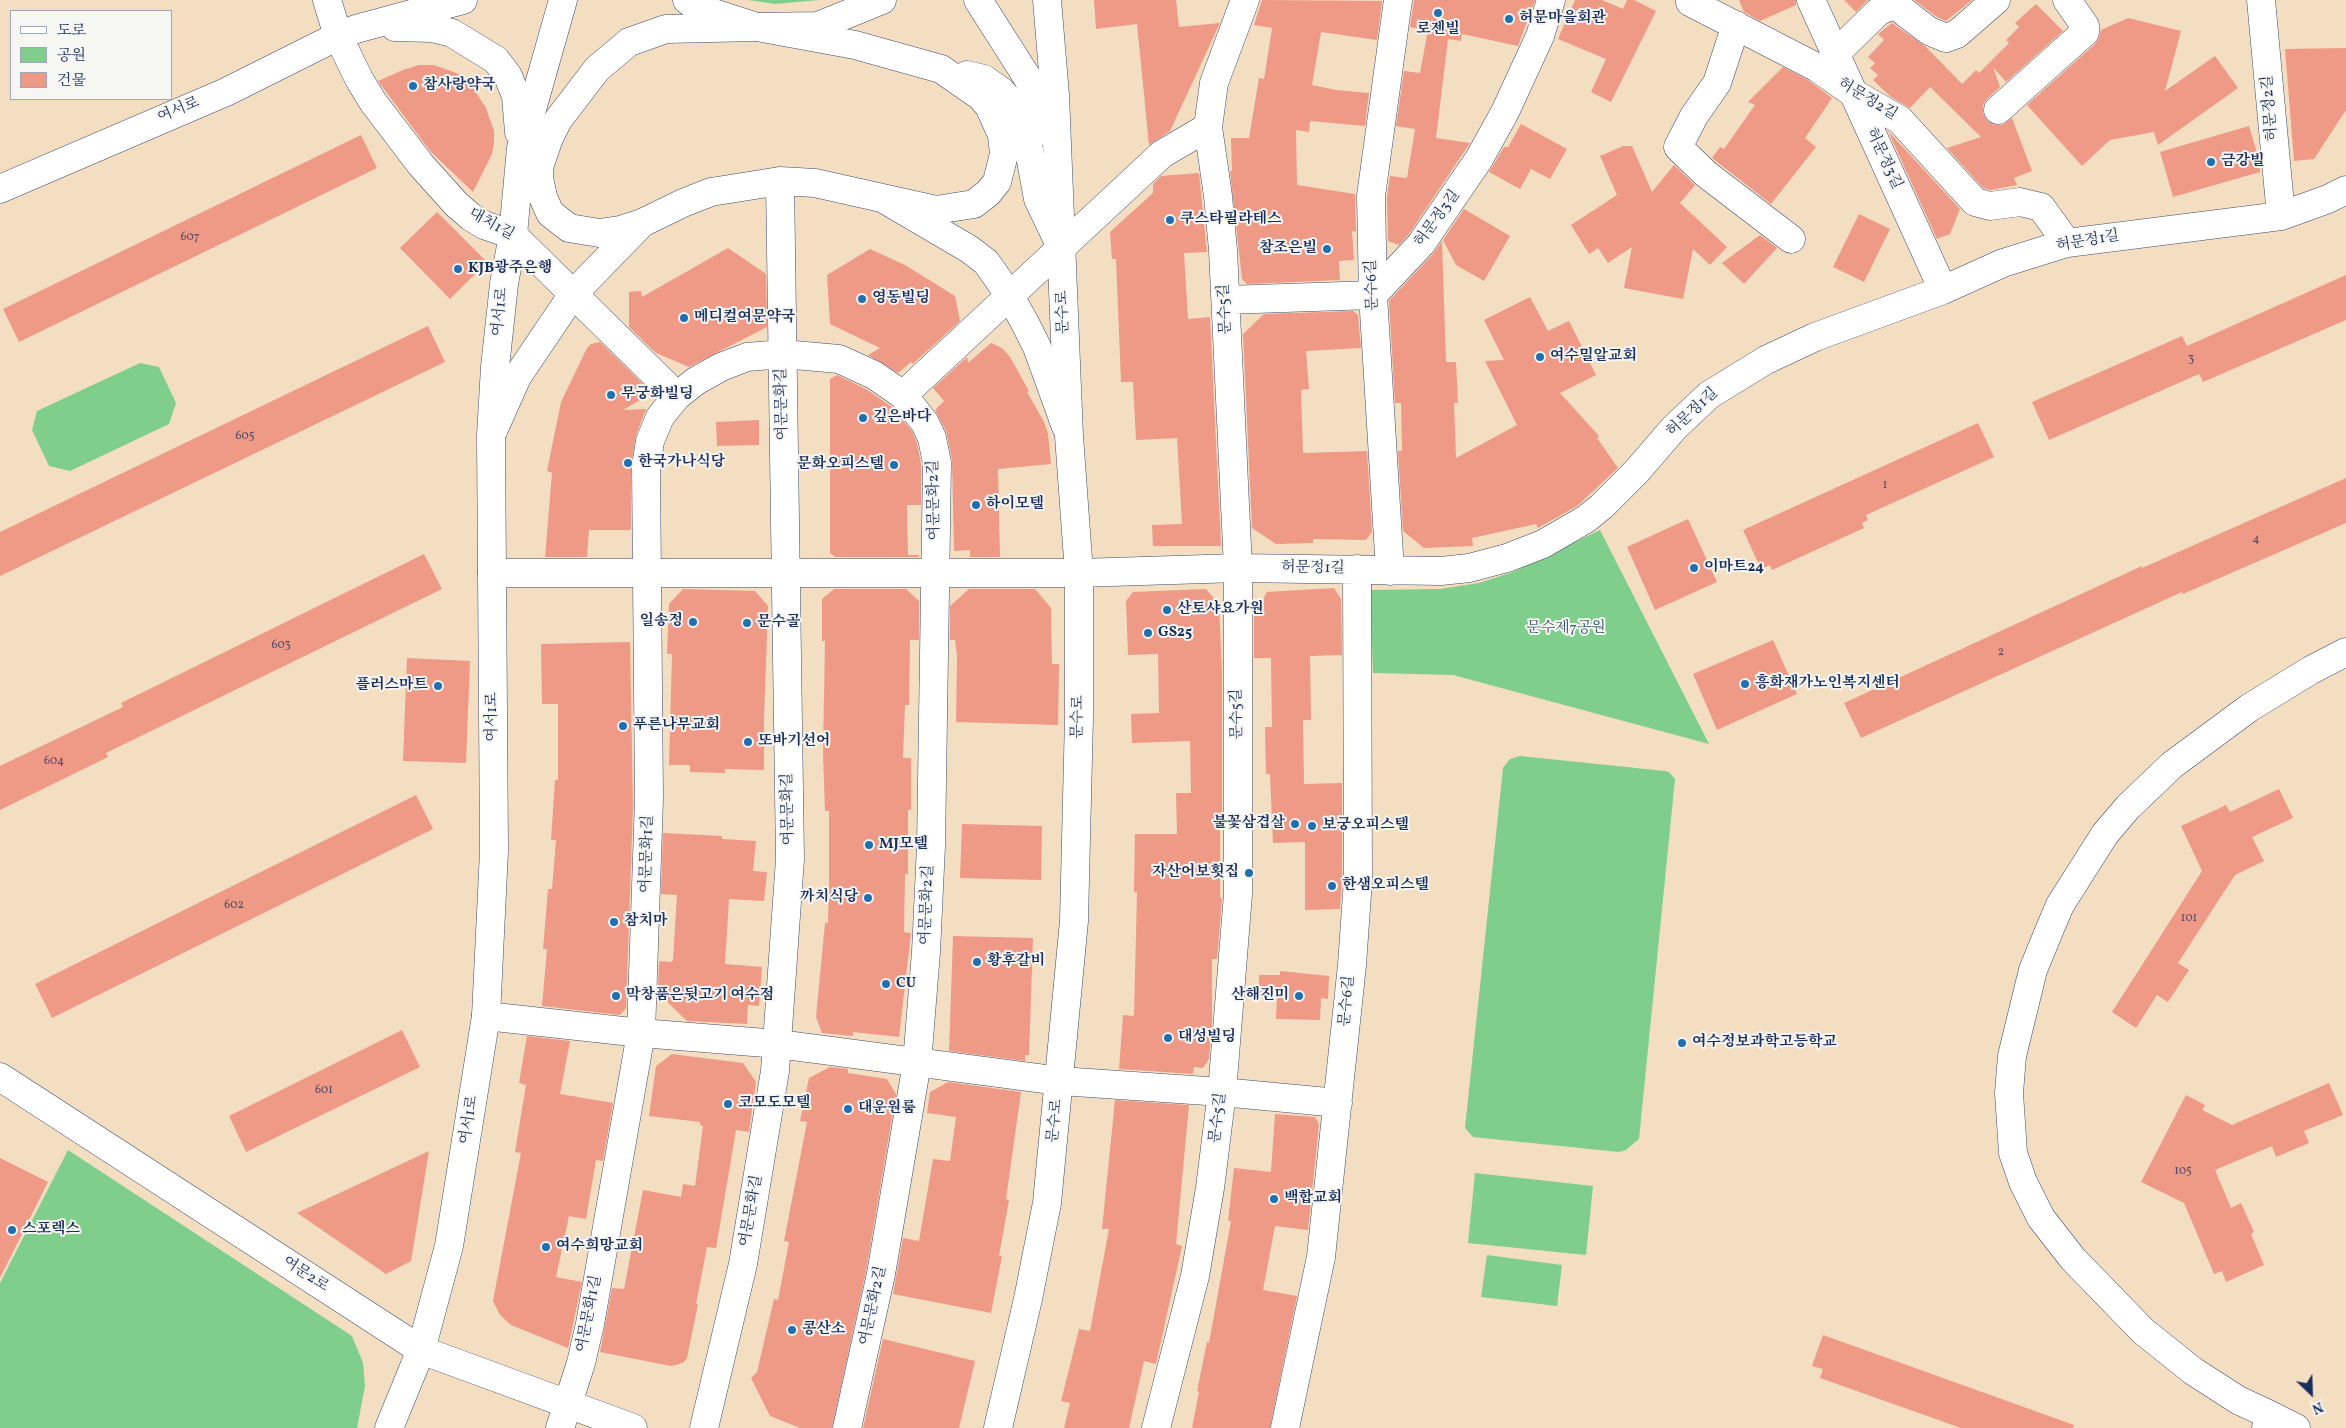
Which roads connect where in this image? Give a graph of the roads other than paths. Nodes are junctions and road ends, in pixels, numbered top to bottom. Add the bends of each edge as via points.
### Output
1 (328, 0) edge
2 (402, 0) edge
3 (462, 0) edge
4 (563, 0) edge
5 (664, 0) edge
6 (882, 0) edge
7 (978, 0) edge
8 (1047, 0) edge
9 (1245, 0) edge
10 (1398, 0) edge
11 (1551, 0) edge
12 (1810, 0) edge
13 (1996, 0) edge
14 (2067, 0) edge
15 (2260, 0) edge
16 (1689, 1) edge
17 (692, 4) edge
18 (1736, 25) junction
19 (757, 27) junction
20 (347, 32) junction
21 (1835, 54) junction
22 (941, 69) junction
23 (1853, 93) junction
24 (1998, 110) dead end
25 (1208, 127) junction
26 (521, 148) junction
27 (1058, 157) junction
28 (780, 182) junction
29 (0, 189) edge
30 (2346, 190) edge
31 (882, 198) junction
32 (2281, 216) junction
33 (642, 223) junction
34 (513, 235) junction
35 (1792, 239) dead end
36 (2067, 243) junction
37 (1061, 247) junction
38 (1943, 290) junction
39 (572, 294) junction
40 (1373, 295) junction
41 (1010, 296) junction
42 (1226, 300) junction
43 (783, 354) junction
44 (903, 395) junction
45 (677, 396) junction
46 (491, 435) junction
47 (1069, 436) junction
48 (1238, 568) junction
49 (1357, 570) junction
50 (1390, 570) junction
51 (492, 572) junction
52 (647, 573) junction
53 (786, 573) junction
54 (936, 573) junction
55 (1079, 573) junction
56 (2346, 652) edge
57 (486, 1016) junction
58 (641, 1033) junction
59 (778, 1044) junction
60 (917, 1063) junction
61 (0, 1078) edge
62 (1060, 1081) junction
63 (1222, 1092) junction
64 (1338, 1103) junction
65 (421, 1350) junction
66 (564, 1416) edge
67 (2268, 1422) edge
68 (389, 1428) edge
69 (633, 1428) edge
70 (704, 1428) edge
71 (847, 1428) edge
72 (998, 1428) edge
73 (1156, 1428) edge
74 (1285, 1428) edge
75 (2296, 1428) edge

1 - 20 street, 대치1길
2 - 20 street
3 - 20 street
4 - 26 street, 여서1로
5 - 17 street
6 - 19 street via 818,26
7 - 27 street via 1027,77
8 - 27 street, 문수로
9 - 25 street, 문수5길 via 1214,83
10 - 40 street, 문수6길 via 1371,196
11 - 40 street, 허문정3길 via 1540,36 1479,159 1421,244
12 - 21 street, 허문정3길
13 - 21 street via 1958,34 1946,38 1929,31 1900,8 1889,6 1878,12
14 - 24 street via 2085,26 2085,32
15 - 32 street, 허문정2길
16 - 18 street, 허문정2길
17 - 19 street
18 - 23 street, 허문정2길 via 1816,67
18 - 35 street via 1717,82 1678,147 1706,174
19 - 22 street via 855,45
19 - 33 street via 666,29 629,42 597,69 558,120 539,167 543,197 550,213 569,228 599,233
20 - 26 street via 410,26 432,28 452,33 478,47 496,60 508,76 516,96
20 - 29 street, 여서로 via 226,92
20 - 34 street, 대치1길 via 359,79 421,165 471,217
21 - 23 street, 허문정3길
22 - 31 street via 980,96 997,120 1004,154 997,182 974,204 959,207 936,210
22 - 37 street via 984,79 1002,91 1014,106 1024,128 1038,200
23 - 36 street, 허문정2길 via 1900,120 1975,202 1990,206 2020,202 2041,208
23 - 38 street, 허문정3길
25 - 37 street via 1162,154
25 - 42 street, 문수5길 via 1218,196
26 - 34 street, 여서1로
27 - 37 street, 문수로
28 - 31 street via 815,183
28 - 33 street via 711,192
28 - 43 street, 여문문화길
30 - 32 street, 허문정1길
31 - 41 street via 975,253 986,262
32 - 36 street, 허문정1길
33 - 39 street
34 - 39 street, 대치1길
34 - 46 street, 여서1로 via 504,284
36 - 38 street, 허문정1길 via 2002,263
37 - 41 street
37 - 47 street, 문수로
38 - 50 street, 허문정1길 via 1814,337 1766,360 1720,388 1674,428 1638,471 1602,506 1556,538 1507,558 1469,568
39 - 45 street, 대치1길
39 - 46 street via 517,377
40 - 42 street
40 - 50 street, 문수6길
41 - 44 street
41 - 47 street via 1036,347
42 - 48 street, 문수5길
43 - 44 street, 여문문화2길 via 839,359 874,375
43 - 45 street, 여문문화1길 via 747,357 721,367
43 - 53 street, 여문문화길
44 - 54 street, 여문문화2길 via 926,423 937,463
45 - 52 street, 여문문화1길 via 660,417 650,441 646,467
46 - 51 street, 여서1로
47 - 55 street, 문수로
48 - 49 street, 허문정1길
48 - 55 street, 허문정1길
48 - 63 street, 문수5길 via 1238,894
49 - 50 street, 허문정1길
49 - 64 street, 문수6길 via 1358,880
51 - 52 street, 허문정1길
51 - 57 street, 여서1로 via 494,851
52 - 53 street, 허문정1길
52 - 58 street, 여문문화1길 via 650,799
53 - 54 street, 허문정1길
53 - 59 street, 여문문화길 via 790,859
54 - 55 street, 허문정1길
54 - 60 street, 여문문화2길 via 931,846
55 - 62 street, 문수로 via 1074,921
56 - 67 street via 2250,708 2172,766 2128,807 2105,834 2060,905 2049,931 2033,970 2012,1056 2009,1101 2013,1153 2041,1218 2073,1259 2143,1330 2193,1371
57 - 58 street
57 - 65 street, 여서1로 via 449,1246
58 - 59 street
58 - 66 street, 여문문화1길 via 590,1324
59 - 60 street
59 - 70 street, 여문문화길 via 743,1264
60 - 62 street
60 - 71 street, 여문문화2길 via 881,1274
61 - 65 street, 여문2로
62 - 63 street
62 - 72 street, 문수로 via 1047,1203
63 - 64 street
63 - 73 street, 문수5길 via 1195,1276
64 - 74 street, 문수6길 via 1321,1257
65 - 66 street, 여문2로
65 - 68 street, 여서1로
66 - 69 street, 여문2로
67 - 75 street

